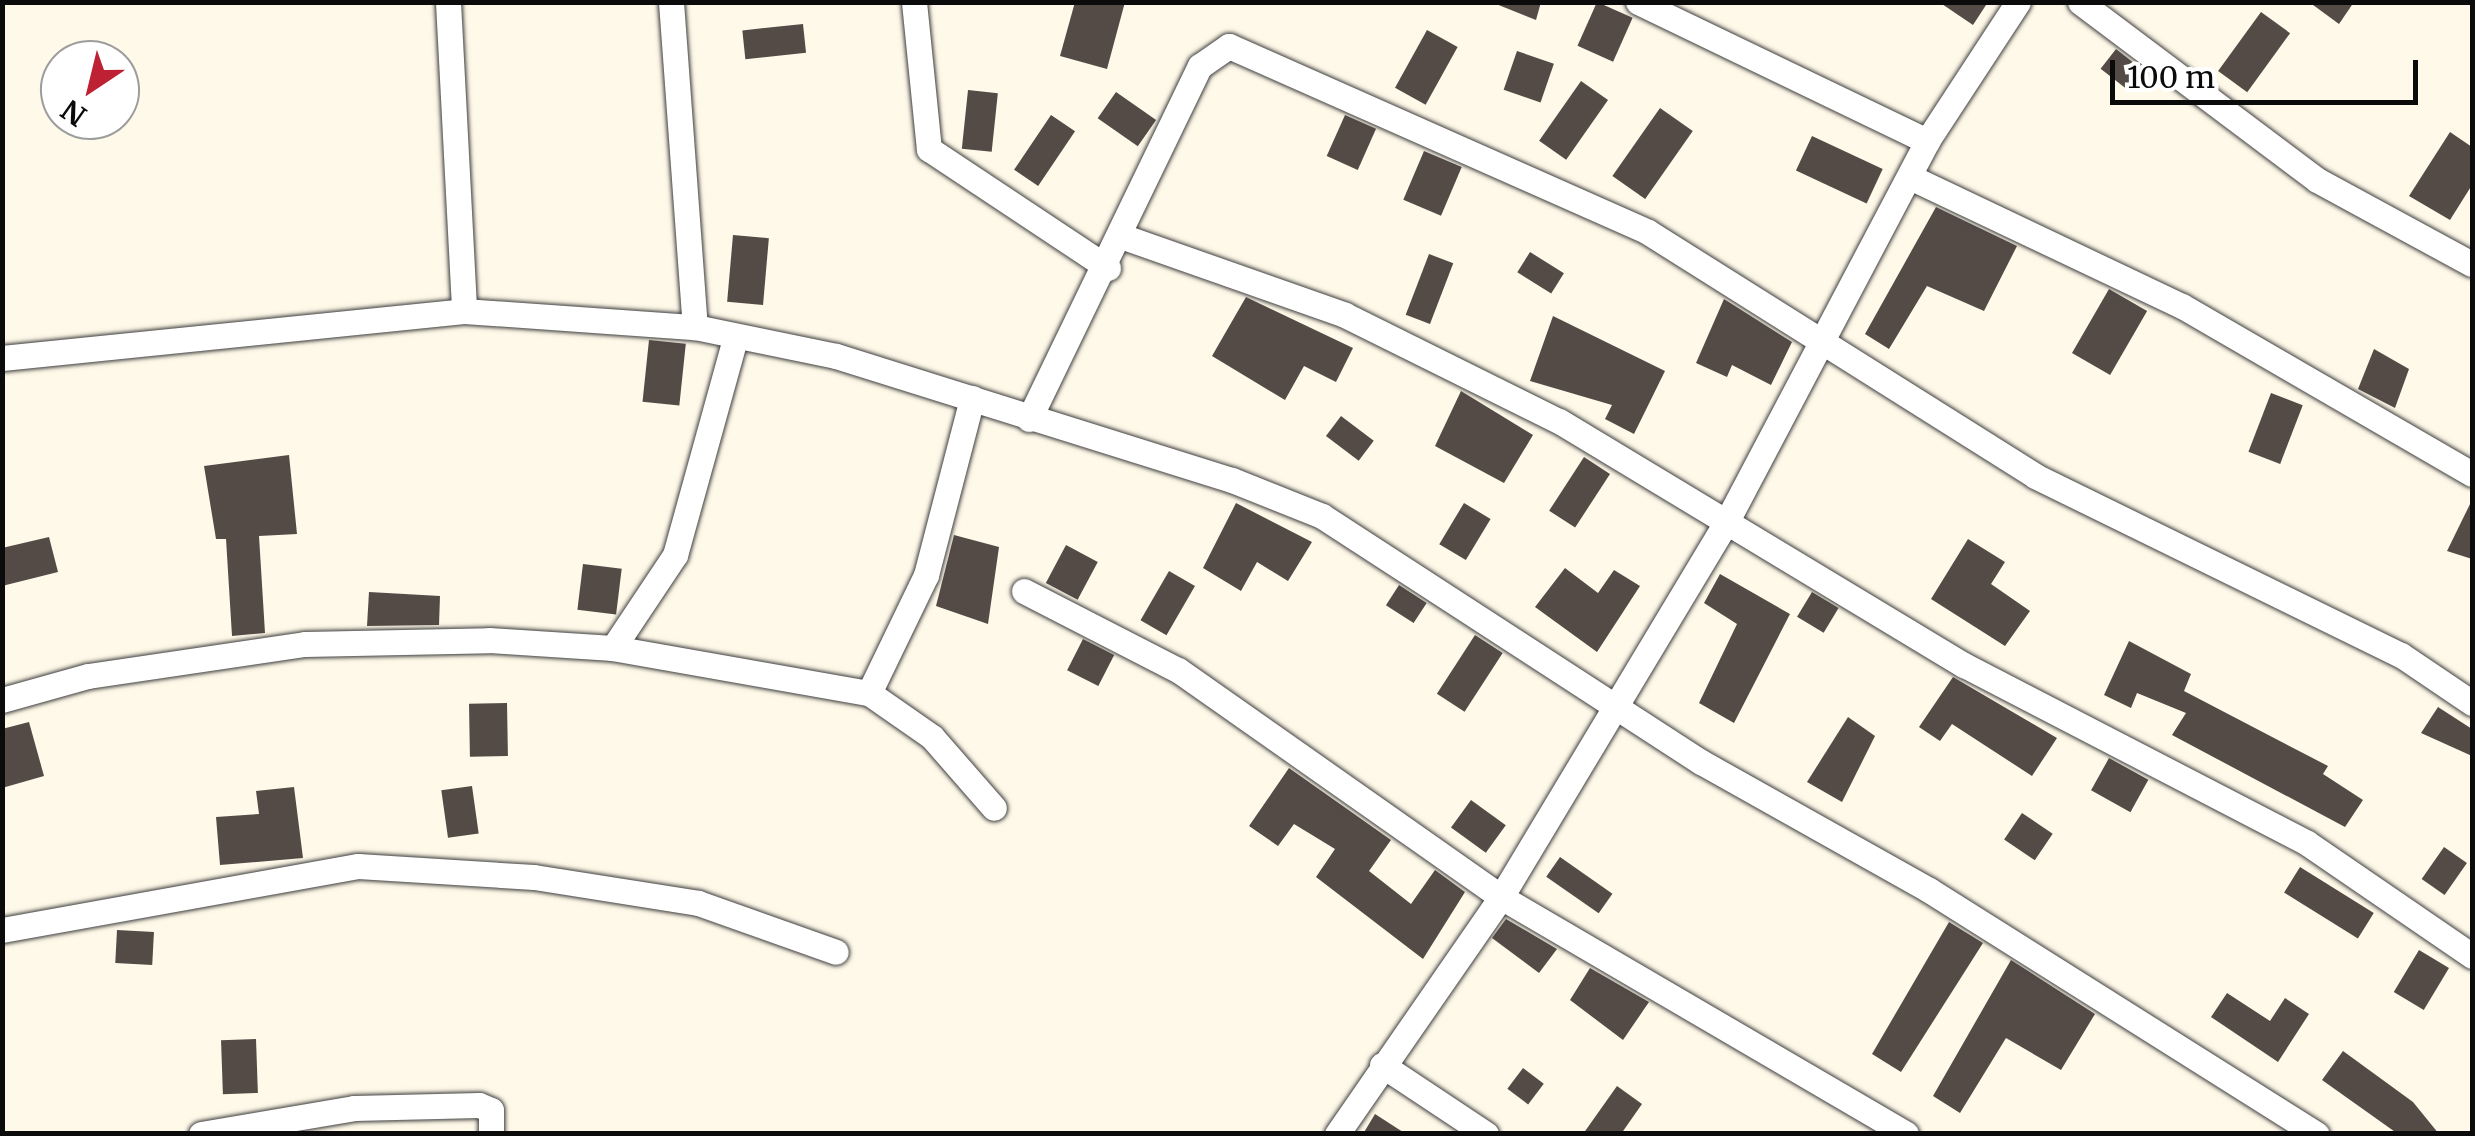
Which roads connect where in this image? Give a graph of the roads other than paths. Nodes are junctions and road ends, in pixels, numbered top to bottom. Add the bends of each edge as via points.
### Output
1 (448, 2) edge
2 (671, 2) edge
3 (914, 2) edge
4 (1638, 2) edge
5 (2018, 2) edge
6 (2080, 2) edge
7 (1927, 140) junction
8 (1910, 177) junction
9 (1124, 237) junction
10 (2472, 264) edge
11 (1108, 268) junction
12 (464, 311) junction
13 (695, 327) junction
14 (1820, 333) junction
15 (735, 339) junction
16 (2, 358) edge
17 (972, 398) junction
18 (1030, 419) junction
19 (2472, 474) edge
20 (1728, 517) junction
21 (1024, 591) dead end
22 (613, 648) junction
23 (869, 693) junction
24 (2, 700) edge
25 (1616, 702) junction
26 (2472, 704) edge
27 (994, 808) dead end
28 (1501, 897) junction
29 (2, 930) edge
30 (836, 952) dead end
31 (2472, 956) edge
32 (1382, 1065) junction
33 (201, 1134) edge
34 (491, 1134) edge
35 (1338, 1134) edge
36 (1486, 1134) edge
37 (1906, 1134) edge
38 (2317, 1134) edge

1 - 12 street
2 - 13 street
3 - 11 street via 930,149
4 - 7 street
5 - 7 street
6 - 10 street via 2317,180
7 - 8 street
8 - 14 street
8 - 19 street via 2182,306
9 - 11 street
9 - 14 street via 1200,66 1229,46 1648,232
9 - 20 street via 1376,329
11 - 18 street
12 - 13 street
12 - 16 street
13 - 15 street
14 - 20 street
14 - 26 street via 2035,476 2401,655
15 - 17 street via 836,356
15 - 22 street via 675,555
17 - 18 street
17 - 23 street via 926,575
18 - 25 street via 1322,516
20 - 25 street
20 - 31 street via 1964,665 2307,842
21 - 28 street via 1178,670
22 - 23 street
22 - 24 street via 305,644 88,676
23 - 27 street via 932,737
25 - 28 street
25 - 38 street via 1701,762 1929,890
28 - 32 street
28 - 37 street
29 - 30 street via 358,866 534,876 698,903
32 - 35 street
32 - 36 street
33 - 34 street via 354,1108 480,1105 490,1110

